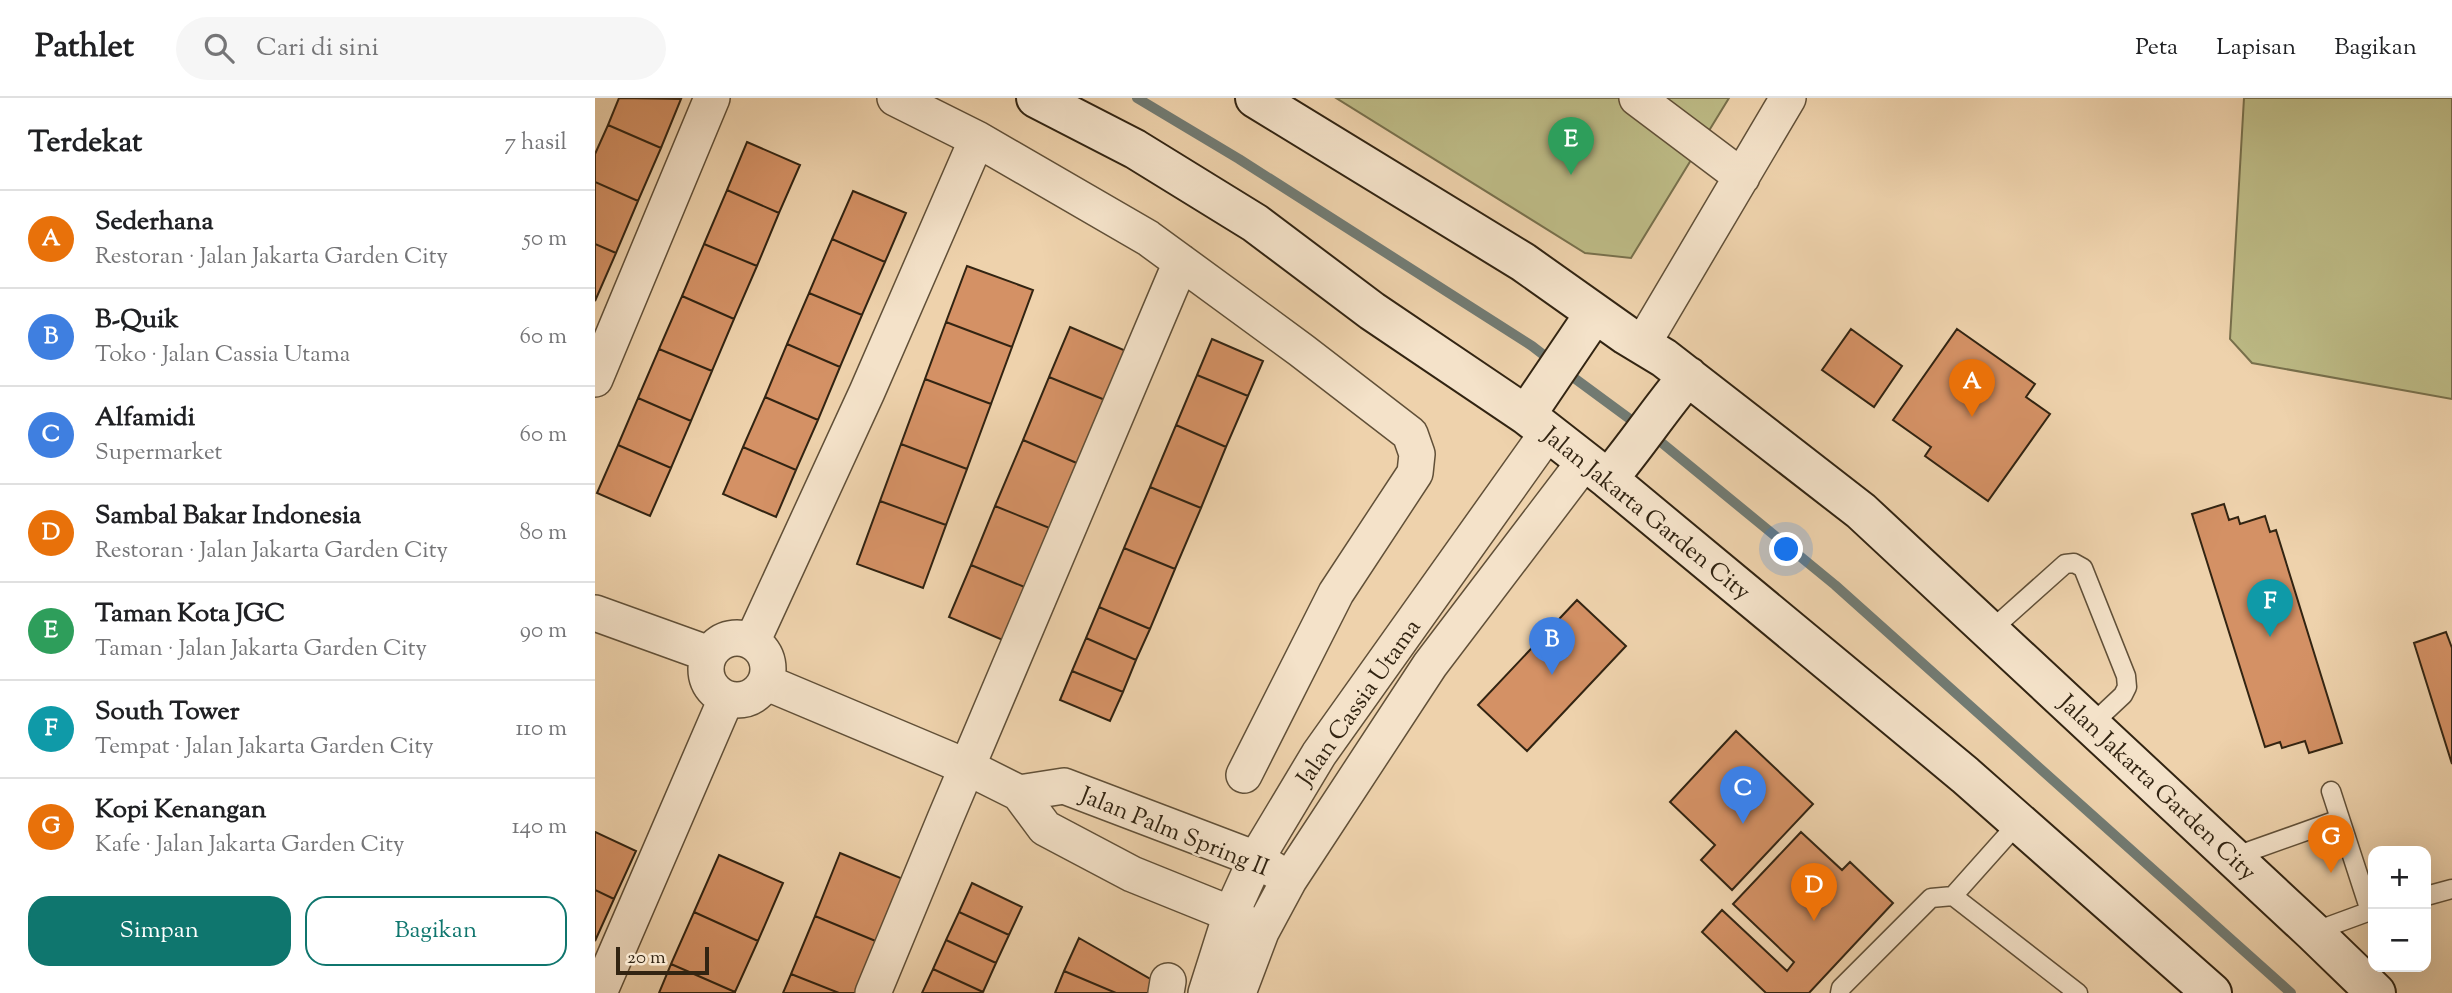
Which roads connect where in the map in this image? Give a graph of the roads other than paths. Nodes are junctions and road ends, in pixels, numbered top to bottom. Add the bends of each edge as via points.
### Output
1 (712, 98) edge
2 (895, 98) edge
3 (1036, 98) edge
4 (1255, 98) edge
5 (1637, 98) edge
6 (1788, 98) edge
7 (977, 139) junction
8 (1742, 177) junction
9 (1181, 262) junction
10 (1584, 328) junction
11 (1642, 345) junction
12 (1688, 376) junction
13 (595, 379) edge
14 (1540, 411) junction
15 (1608, 464) junction
16 (595, 613) edge
17 (1990, 631) junction
18 (752, 642) junction
19 (709, 654) junction
20 (765, 682) junction
21 (726, 699) junction
22 (2091, 724) junction
23 (967, 767) junction
24 (1244, 775) dead end
25 (2330, 791) dead end
26 (1019, 793) junction
27 (2340, 819) junction
28 (2018, 822) junction
29 (2233, 857) junction
30 (1256, 859) junction
31 (1289, 880) junction
32 (2452, 890) edge
33 (2431, 895) edge
34 (1953, 896) junction
35 (2372, 909) edge
36 (2368, 911) edge
37 (1231, 914) junction
38 (1261, 932) junction
39 (2313, 932) junction
40 (2075, 992) edge
41 (2373, 992) edge
42 (599, 993) edge
43 (873, 993) edge
44 (1206, 993) edge
45 (1238, 993) edge
46 (1840, 993) edge
47 (2211, 993) edge

1 - 13 street
2 - 7 street
3 - 14 street, Jalan Jakarta Garden City via 1135,149 1255,223 1372,311
4 - 10 street, Jalan Jakarta Garden City via 1523,261
5 - 8 street
6 - 8 street
7 - 9 street
7 - 18 street
8 - 11 street
9 - 23 street
9 - 24 street via 1410,434 1417,454 1415,474 1336,593
10 - 11 street, Jalan Jakarta Garden City
10 - 14 street
11 - 12 street, Jalan Jakarta Garden City
12 - 15 street
12 - 17 street, Jalan Jakarta Garden City via 1861,512
14 - 15 street, Jalan Jakarta Garden City
14 - 30 street, Jalan Cassia Utama
15 - 28 street, Jalan Jakarta Garden City
15 - 31 street, Jalan Cassia Utama via 1430,665
16 - 19 street
17 - 22 street, Jalan Jakarta Garden City
17 - 22 lane via 2065,564 2083,568 2127,687
18 - 19 street via 728,639
18 - 20 street via 766,659
19 - 21 street via 706,675
20 - 21 street via 749,698
20 - 23 street, Jalan Palm Spring II
21 - 42 street
22 - 29 street, Jalan Jakarta Garden City
23 - 26 street, Jalan Palm Spring II
23 - 43 street
25 - 27 lane
26 - 30 street, Jalan Palm Spring II via 1064,786
26 - 37 street, Jalan Palm Spring II via 1045,828 1132,874
27 - 29 lane
27 - 35 lane
28 - 34 lane
28 - 47 street, Jalan Jakarta Garden City
29 - 39 street, Jalan Jakarta Garden City
30 - 31 street, Jalan Palm Spring II
30 - 37 street, Jalan Cassia Utama
31 - 38 street, Jalan Cassia Utama
32 - 33 lane
34 - 40 lane
34 - 46 lane via 1931,898
36 - 39 lane
37 - 38 street, Jalan Palm Spring II
37 - 44 street, Jalan Cassia Utama
38 - 45 street, Jalan Cassia Utama
39 - 41 street, Jalan Jakarta Garden City

